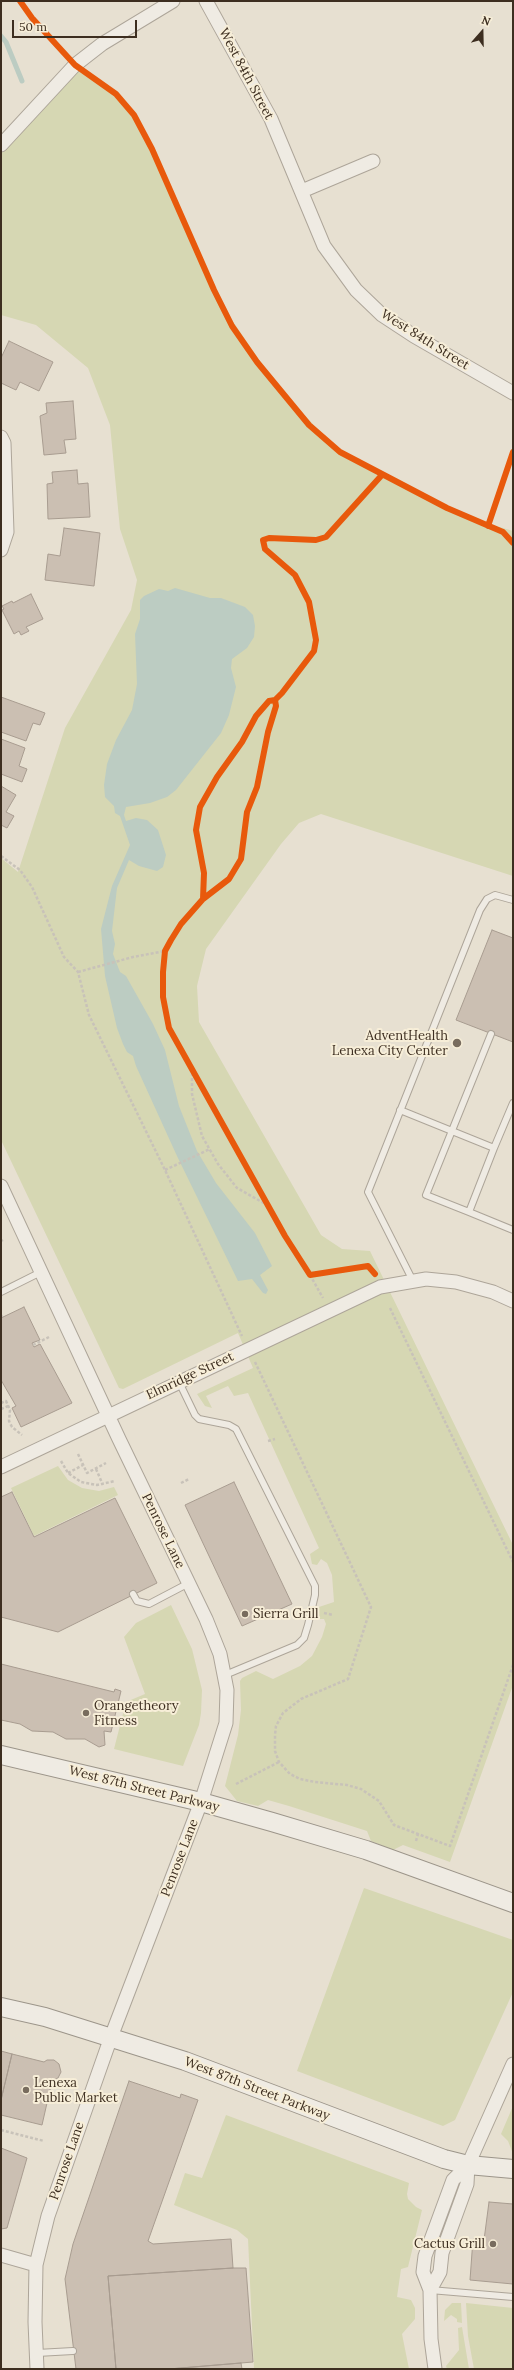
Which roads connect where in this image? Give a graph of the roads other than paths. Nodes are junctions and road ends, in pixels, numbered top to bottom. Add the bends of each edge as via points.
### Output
1 (173, 1) edge
2 (206, 1) edge
3 (1, 145) edge
4 (373, 161) dead end
5 (302, 192) junction
6 (513, 393) edge
7 (1, 437) edge
8 (1, 550) edge
9 (513, 900) edge
10 (491, 1034) dead end
11 (513, 1103) edge
12 (400, 1110) junction
13 (451, 1131) junction
14 (494, 1148) junction
15 (1, 1186) edge
16 (469, 1212) junction
17 (513, 1230) edge
18 (41, 1272) junction
19 (414, 1281) junction
20 (1, 1292) edge
21 (513, 1301) edge
22 (179, 1382) junction
23 (108, 1416) junction
24 (1, 1468) edge
25 (189, 1583) junction
26 (133, 1594) dead end
27 (225, 1675) junction
28 (1, 1755) edge
29 (201, 1802) junction
30 (513, 1903) edge
31 (1, 2007) edge
32 (111, 2037) junction
33 (513, 2064) edge
34 (468, 2165) junction
35 (513, 2169) edge
36 (1, 2255) edge
37 (36, 2265) junction
38 (430, 2290) junction
39 (513, 2297) edge
40 (74, 2351) dead end
41 (36, 2353) junction
42 (38, 2369) edge
43 (436, 2369) edge

1 - 3 street via 102,44 75,65
2 - 5 street, West 84th Street via 271,119
4 - 5 street
5 - 6 street, West 84th Street via 324,246 356,290 382,314 414,336
7 - 8 street via 4,443 7,532
9 - 12 lane via 495,895 487,899 480,910
10 - 13 lane
11 - 14 lane
12 - 13 lane
12 - 19 lane via 368,1192
13 - 14 lane
13 - 16 lane via 426,1195
14 - 16 lane
15 - 18 street, Penrose Lane
16 - 17 lane
18 - 20 lane
18 - 23 street, Penrose Lane
19 - 21 street, Elmridge Street via 426,1279 456,1282 493,1292
19 - 22 street, Elmridge Street via 380,1287
22 - 23 street, Elmridge Street
22 - 27 lane via 199,1419 229,1425 236,1429 315,1586 316,1594 304,1638 294,1647
23 - 24 street, Elmridge Street
23 - 25 street, Penrose Lane
25 - 26 lane via 149,1604 137,1601
25 - 27 street, Penrose Lane via 211,1633
27 - 29 street, Penrose Lane via 228,1707 226,1723
28 - 29 main road, West 87th Street Parkway
29 - 30 main road, West 87th Street Parkway via 366,1850
29 - 32 street, Penrose Lane
31 - 32 main road, West 87th Street Parkway
32 - 34 main road, West 87th Street Parkway via 185,2061 444,2160
32 - 37 street, Penrose Lane via 48,2216
33 - 34 street
34 - 35 main road, West 87th Street Parkway
34 - 38 street via 467,2184 442,2253 440,2272
36 - 37 street
37 - 41 street, Penrose Lane
38 - 39 lane
38 - 43 street via 431,2339
40 - 41 lane
41 - 42 street, Penrose Lane

